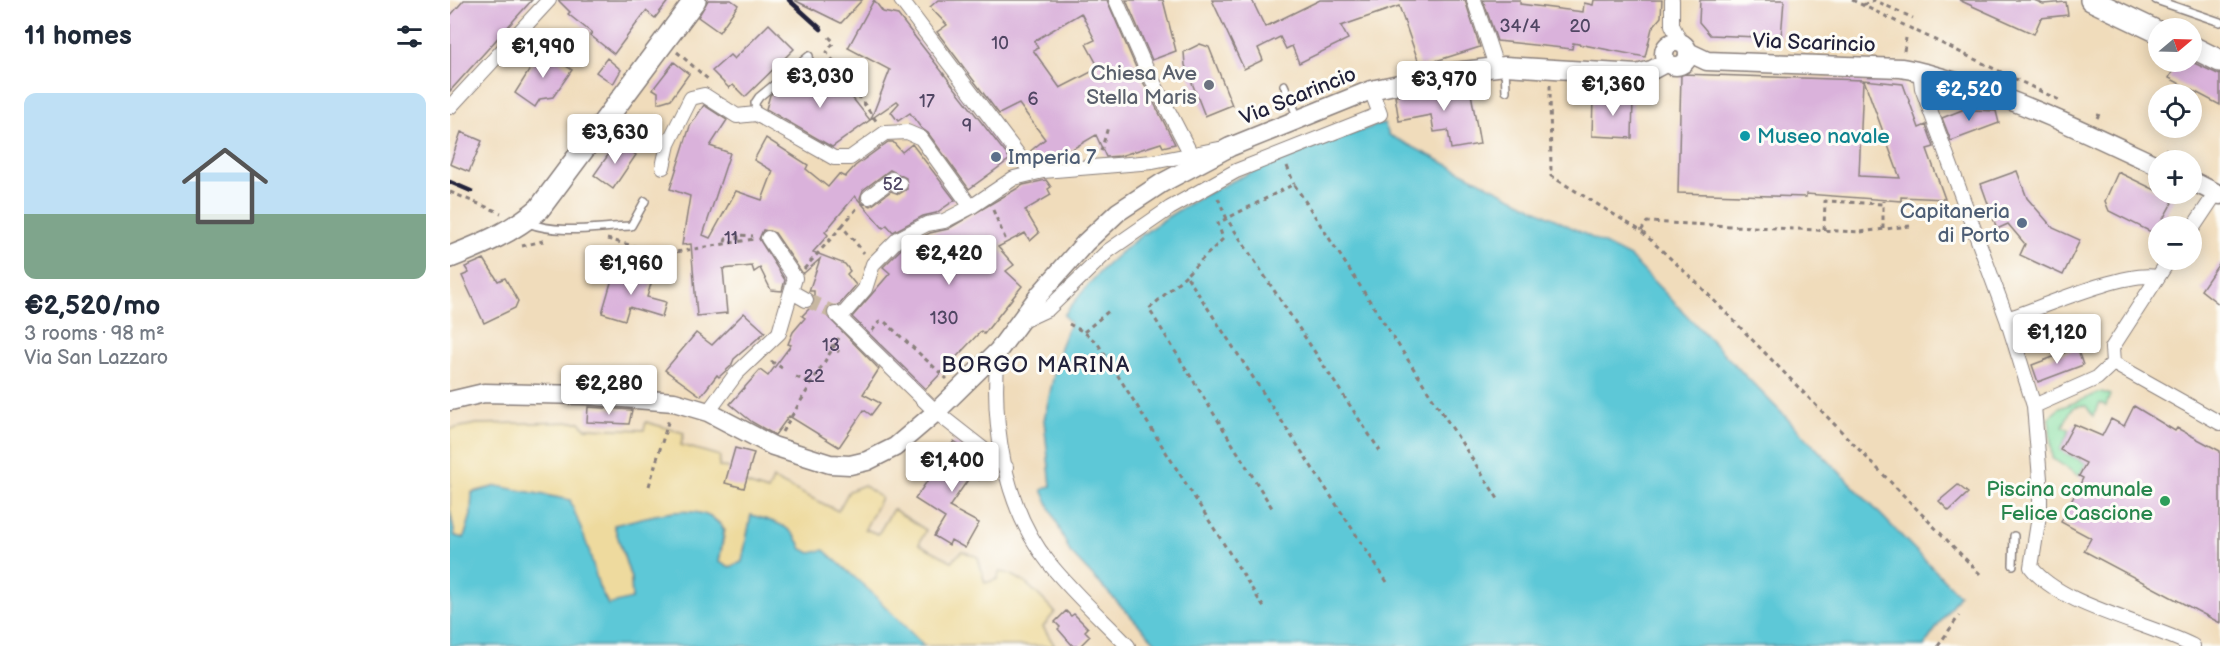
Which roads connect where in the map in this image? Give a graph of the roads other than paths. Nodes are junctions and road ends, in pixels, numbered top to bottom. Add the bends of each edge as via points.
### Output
1 (549, 0) edge
2 (695, 0) edge
3 (901, 0) edge
4 (1116, 0) edge
5 (1474, 0) edge
6 (1672, 0) edge
7 (2091, 0) edge
8 (2156, 0) edge
9 (2220, 22) edge
10 (2148, 27) edge
11 (2202, 52) edge
12 (1680, 55) junction
13 (809, 56) dead end
14 (2220, 61) edge
15 (1501, 66) junction
16 (1920, 71) junction
17 (1284, 85) dead end
18 (1371, 90) junction
19 (1506, 91) dead end
20 (450, 107) edge
21 (756, 114) junction
22 (1299, 120) junction
23 (1193, 160) junction
24 (2148, 161) edge
25 (1153, 162) junction
26 (663, 166) dead end
27 (1032, 173) junction
28 (1162, 183) junction
29 (900, 184) dead end
30 (2202, 186) edge
31 (2218, 194) edge
32 (869, 197) road end
33 (645, 201) dead end
34 (971, 207) junction
35 (2202, 216) edge
36 (524, 222) junction
37 (768, 238) road end
38 (450, 256) edge
39 (2161, 270) edge
40 (2156, 277) junction
41 (792, 292) junction
42 (806, 300) tunnel mouth
43 (2007, 319) junction
44 (1020, 322) junction
45 (998, 351) junction
46 (2112, 363) junction
47 (450, 401) edge
48 (2034, 406) junction
49 (708, 412) junction
50 (936, 412) junction
51 (2220, 423) edge
52 (1006, 467) junction
53 (2014, 536) dead end
54 (2013, 565) dead end
55 (1128, 646) edge
56 (2193, 646) edge

1 - 20 street
2 - 36 main road via 551,195
3 - 27 street
4 - 23 street
5 - 15 street
6 - 12 street via 1672,25
7 - 10 main road
8 - 9 lane
11 - 14 main road
12 - 15 street, Via Scarincio via 1637,74
12 - 16 street, Via Scarincio via 1707,61
13 - 21 lane via 759,96
15 - 18 street, Via Scarincio
15 - 19 lane
16 - 24 street, Via Scarincio via 1998,94
16 - 43 street via 1922,88
17 - 22 lane
18 - 22 street, Via Scarincio
18 - 44 street via 1380,114 1236,171 1170,207 1108,251 1048,309
21 - 26 street via 737,116 704,95 691,98 671,138
21 - 34 street via 842,160 856,155 885,133 907,132 921,138
22 - 23 street, Via Scarincio
23 - 25 street, Via Scarincio
23 - 28 street, Via Scarincio
25 - 27 street, Via Scarincio
25 - 28 street via 1162,167
27 - 34 street, Via Scarincio via 1014,178
28 - 44 street, Via Scarincio via 1118,212 1085,243
29 - 32 street via 892,179
30 - 31 street
31 - 35 street
33 - 36 lane via 631,226 574,229 537,227
34 - 50 street, Via Scarincio via 898,238 873,264 865,289 838,316
36 - 38 main road via 497,238
37 - 41 street via 795,278
39 - 40 street
40 - 43 street via 2144,274 2122,280
40 - 46 street via 2112,348
41 - 42 street
41 - 49 street via 779,333 736,374
43 - 48 street
44 - 45 street, Via Scarincio
45 - 50 street, Via Scarincio
45 - 52 street via 996,413
46 - 48 street via 2097,378
46 - 51 street
47 - 49 street, Via Scarincio via 484,393 585,395 679,404
48 - 56 street via 2040,510 2031,567 2040,580 2088,604
49 - 50 street, Via Scarincio via 773,446 830,464 859,463 895,447
50 - 52 street
52 - 55 street via 1023,522 1035,544 1049,564
53 - 54 lane

